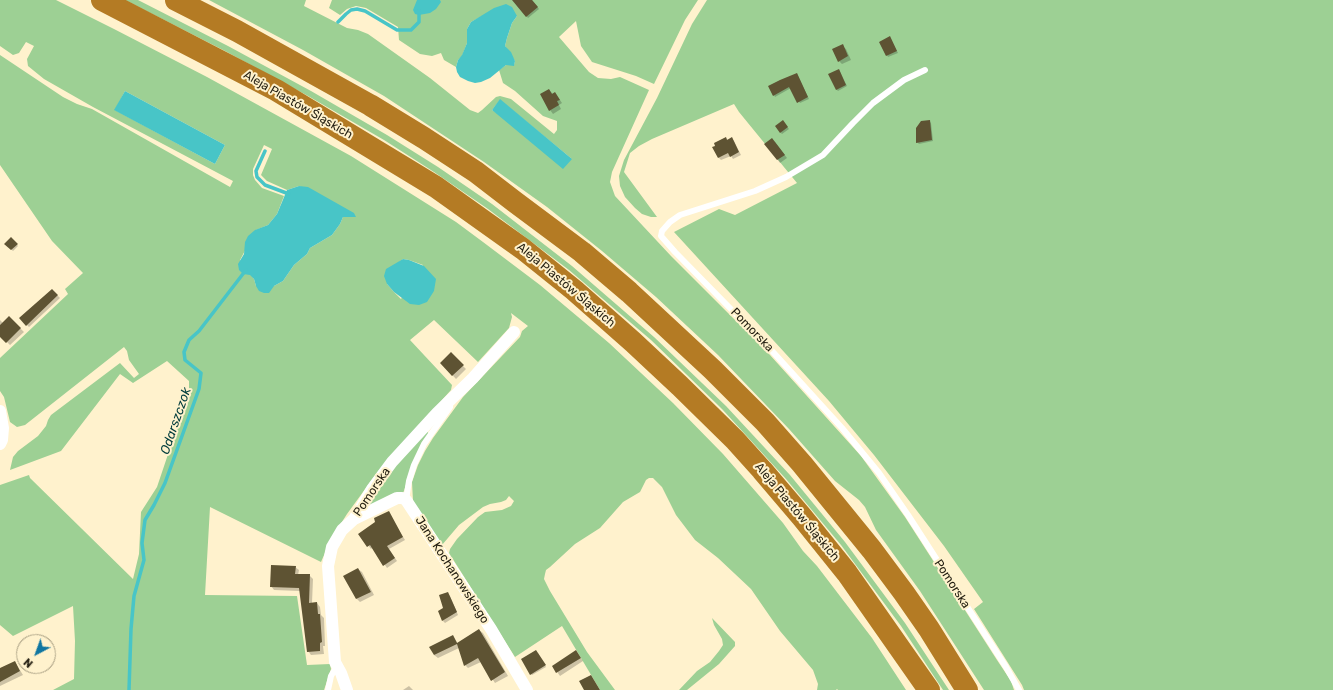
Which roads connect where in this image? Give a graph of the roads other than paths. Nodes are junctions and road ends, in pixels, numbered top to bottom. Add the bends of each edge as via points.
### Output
1 (102, 0) edge
2 (176, 0) edge
3 (924, 70) dead end
4 (514, 332) dead end
5 (464, 387) junction
6 (0, 411) edge
7 (0, 444) edge
8 (406, 500) junction
9 (354, 519) junction
10 (337, 666) junction
11 (328, 690) edge
12 (347, 690) edge
13 (527, 690) edge
14 (929, 690) edge
15 (967, 690) edge
16 (1019, 690) edge

1 - 14 highway, Aleja Piastów Śląskich via 276,90 436,187 523,249 574,290 680,386 762,470 847,573
2 - 15 highway via 237,31 424,138 476,172 582,252 629,292 713,370 765,422 802,464 904,593
3 - 16 lane, Pomorska via 904,80 873,103 823,155 786,177 755,191 680,215 670,222 661,236 773,352 879,473
4 - 5 street, Pomorska
5 - 8 lane via 424,444 409,481
5 - 9 street, Pomorska via 437,412 392,462
6 - 7 street via 3,428
8 - 9 street via 397,498
8 - 13 street, Jana Kochanowskiego via 491,629
9 - 10 street, Pomorska via 342,530 332,547 328,566
10 - 11 lane via 331,676
10 - 12 street, Pomorska

